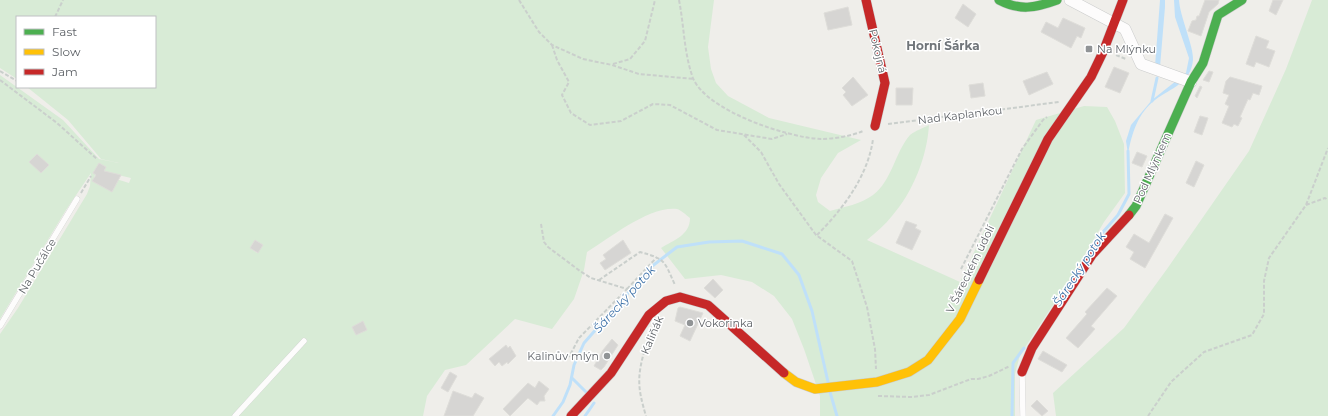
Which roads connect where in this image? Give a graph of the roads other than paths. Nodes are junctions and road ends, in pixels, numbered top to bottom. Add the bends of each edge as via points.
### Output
1 (866, 0) edge
2 (999, 0) edge
3 (1057, 0) edge
4 (1070, 0) edge
5 (1123, 0) edge
6 (1242, 0) edge
7 (1114, 22) junction
8 (1186, 79) junction
9 (875, 126) road end
10 (78, 199) road end
11 (0, 326) edge
12 (304, 341) dead end
13 (1022, 372) joint
14 (235, 416) edge
15 (571, 416) edge
16 (1023, 416) edge

1 - 9 street, Pokojná via 885,83
2 - 3 street via 1012,8 1033,9
4 - 7 street
5 - 7 street, V Šáreckém údolí
6 - 8 street, Pod Mlýnkem via 1218,15 1203,63
7 - 8 street via 1125,29 1141,64
7 - 15 street, V Šáreckém údolí via 1091,77 1048,139 960,318 928,360 909,372 877,382 815,389 796,382 782,372 708,305 680,297 666,301 649,315 627,351 596,391
8 - 13 street, Pod Mlýnkem via 1136,206 1092,255 1032,348
10 - 11 lane, Na Pučálce
12 - 14 lane
13 - 16 lane, Pod Mlýnkem

